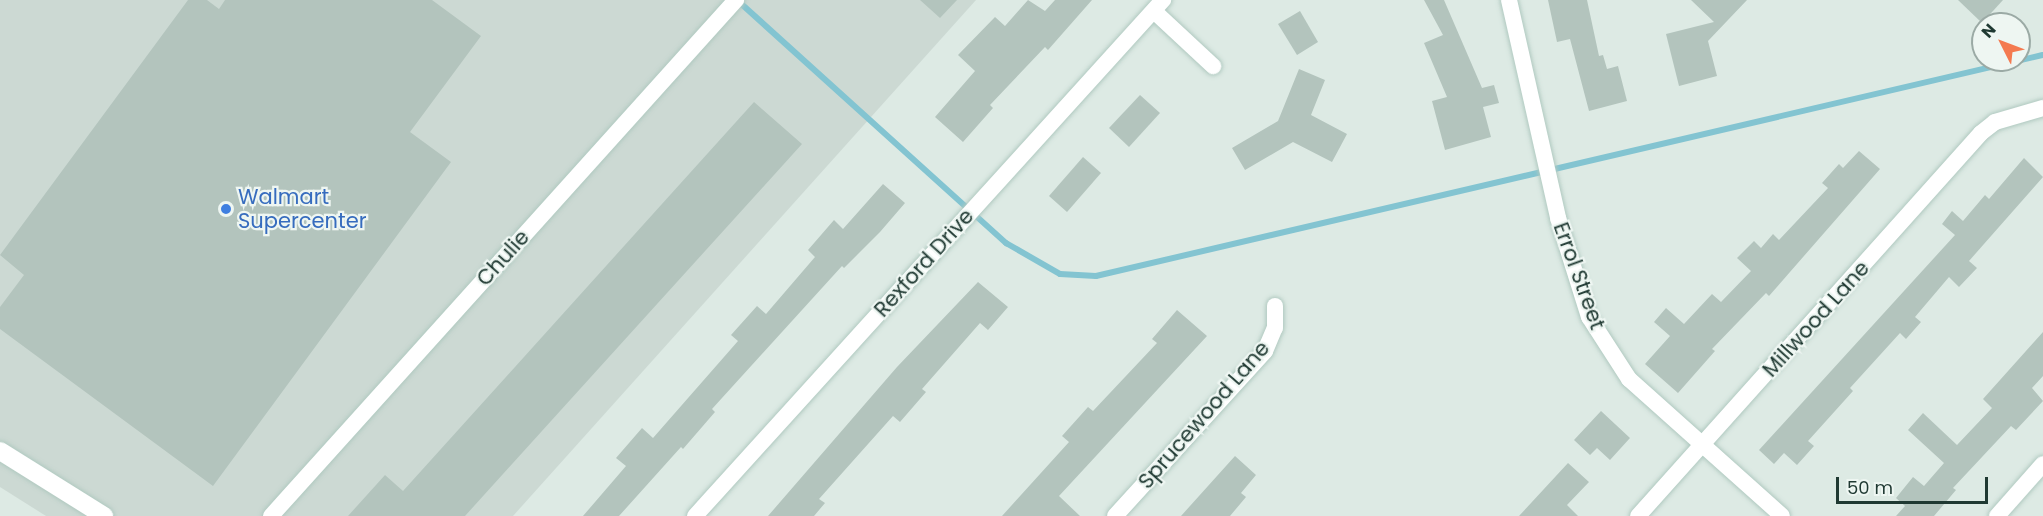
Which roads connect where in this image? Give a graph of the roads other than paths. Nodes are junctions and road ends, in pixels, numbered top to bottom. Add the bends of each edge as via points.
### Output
1 (736, 0) edge
2 (1509, 0) edge
3 (1158, 5) edge
4 (1213, 66) dead end
5 (2043, 108) edge
6 (1275, 306) dead end
7 (1702, 447) junction
8 (0, 451) edge
9 (2043, 464) edge
10 (104, 516) edge
11 (271, 516) edge
12 (695, 516) edge
13 (1115, 516) edge
14 (1638, 516) edge
15 (1782, 516) edge
16 (1997, 516) edge

1 - 11 street, Chulie
2 - 7 street, Errol Street via 1558,218 1589,317 1629,380
3 - 4 street, Rexford Drive
3 - 12 street, Rexford Drive
5 - 7 street, Millwood Lane via 1995,122
6 - 13 street, Sprucewood Lane via 1275,328 1265,351
7 - 14 street, Millwood Lane
7 - 15 street, Errol Street
8 - 10 main road
9 - 16 street

